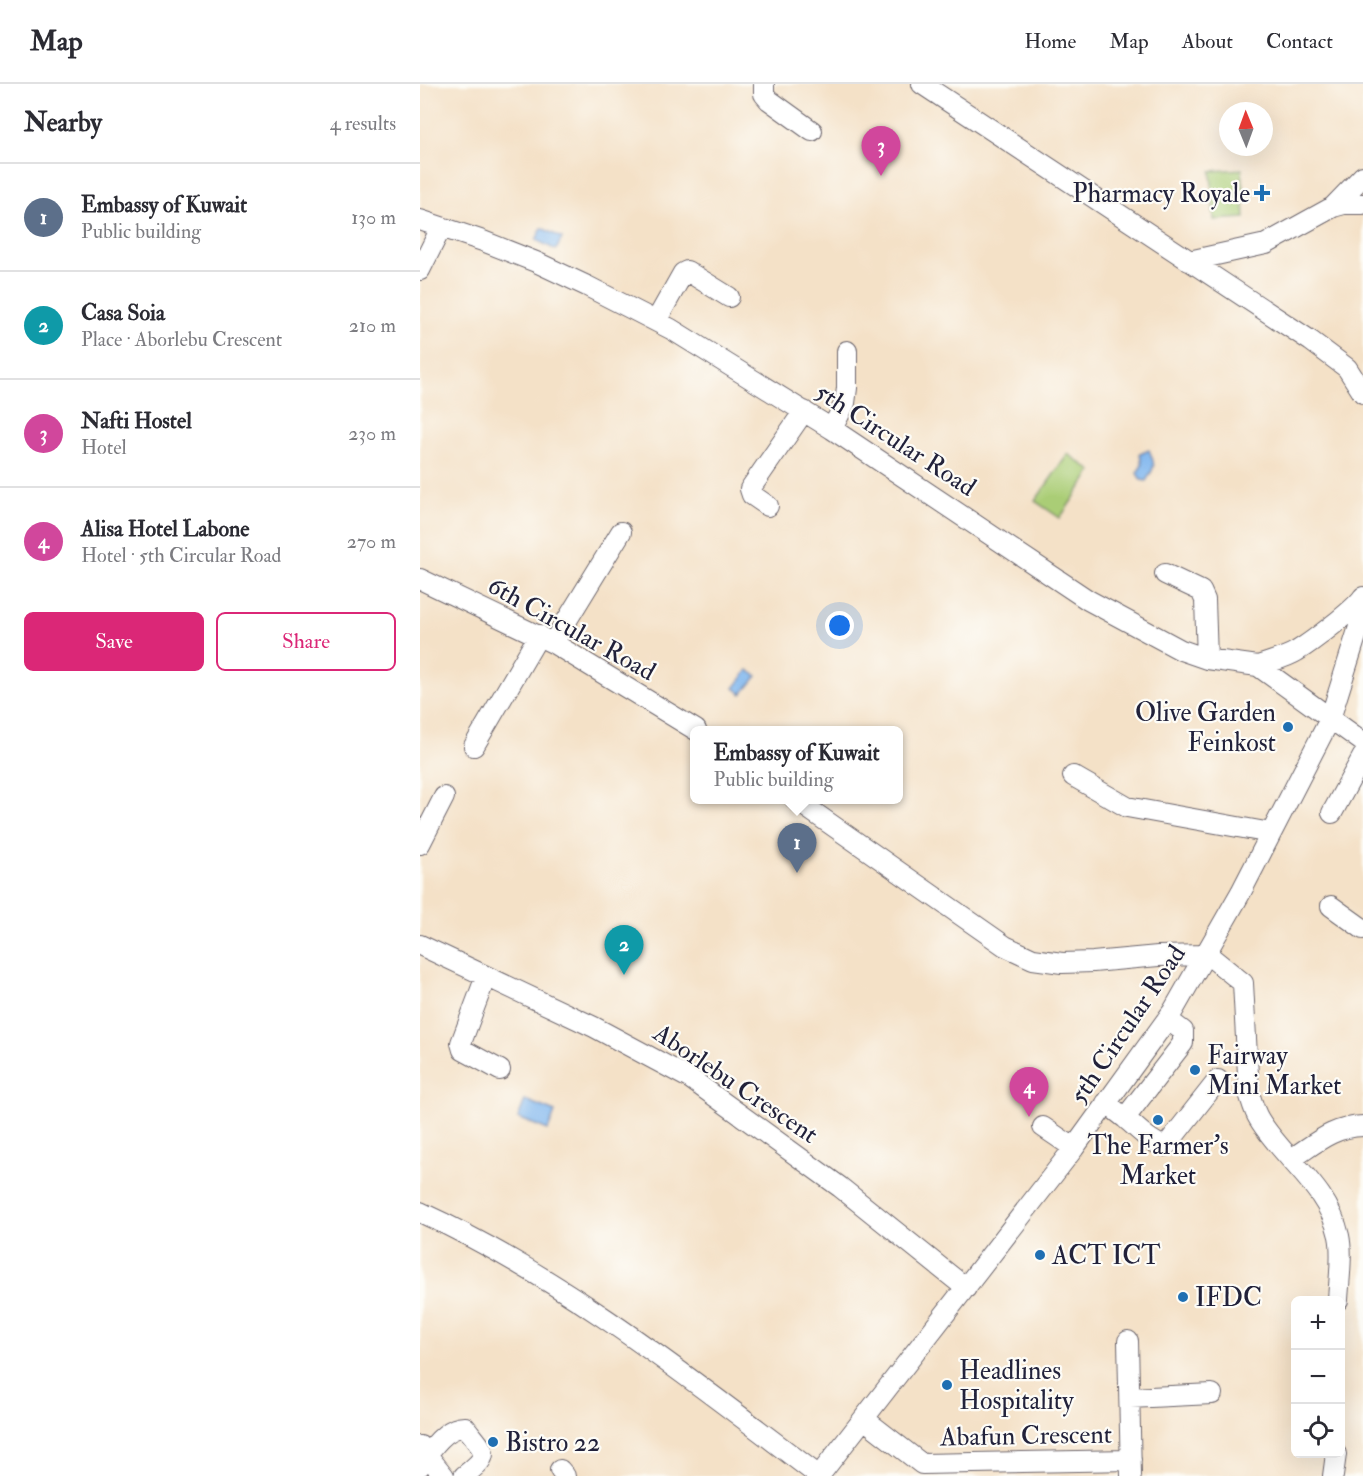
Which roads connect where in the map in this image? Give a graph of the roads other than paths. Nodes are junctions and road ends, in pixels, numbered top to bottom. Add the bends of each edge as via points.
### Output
1 (764, 84) edge
2 (922, 84) edge
3 (812, 130) dead end
4 (1363, 176) edge
5 (1363, 204) edge
6 (1333, 207) junction
7 (420, 220) edge
8 (441, 228) junction
9 (1189, 261) junction
10 (420, 270) edge
11 (729, 297) dead end
12 (656, 321) junction
13 (847, 351) dead end
14 (1355, 367) edge
15 (1363, 393) edge
16 (804, 411) junction
17 (832, 429) junction
18 (768, 506) dead end
19 (621, 532) dead end
20 (1165, 574) dead end
21 (420, 579) edge
22 (1363, 597) edge
23 (1363, 614) edge
24 (546, 639) junction
25 (1207, 659) junction
26 (1258, 666) junction
27 (1330, 719) junction
28 (690, 726) edge
29 (1363, 742) edge
30 (474, 746) dead end
31 (1363, 756) edge
32 (1073, 776) dead end
33 (444, 797) dead end
34 (802, 804) edge
35 (1332, 813) dead end
36 (1271, 833) junction
37 (420, 844) edge
38 (1331, 906) dead end
39 (1363, 929) edge
40 (420, 945) edge
41 (1207, 955) junction
42 (486, 976) junction
43 (1167, 1018) junction
44 (500, 1070) dead end
45 (1218, 1080) dead end
46 (1106, 1103) junction
47 (1125, 1118) junction
48 (1363, 1126) edge
49 (1043, 1127) dead end
50 (1074, 1148) junction
51 (1291, 1159) junction
52 (420, 1212) edge
53 (966, 1288) junction
54 (1338, 1296) edge
55 (1128, 1341) dead end
56 (1212, 1394) dead end
57 (1130, 1398) junction
58 (864, 1419) junction
59 (422, 1455) edge
60 (1335, 1458) edge
61 (1131, 1468) edge
62 (922, 1470) edge
63 (444, 1476) edge
64 (464, 1476) edge
65 (819, 1476) edge
66 (1333, 1476) edge

1 - 3 street via 769,100
2 - 9 street
4 - 6 street
5 - 6 street
6 - 9 street via 1266,244
7 - 8 street, 5th Circular Road
8 - 10 street
8 - 12 street, 5th Circular Road via 536,262
9 - 14 street
11 - 12 street via 687,271
12 - 16 street, 5th Circular Road
13 - 17 street via 845,403
14 - 15 street
16 - 17 street, 5th Circular Road
16 - 18 street via 750,489
17 - 25 street, 5th Circular Road via 1088,600 1181,650
19 - 24 street
20 - 25 street via 1202,591
21 - 24 street, 6th Circular Road
22 - 26 street via 1297,651
23 - 27 street, 5th Circular Road
24 - 28 street, 6th Circular Road
24 - 30 street
25 - 26 street, 5th Circular Road
26 - 27 street, 5th Circular Road
27 - 29 street
27 - 36 street, 5th Circular Road
31 - 35 street
32 - 36 street via 1127,807
33 - 37 street
34 - 41 street via 982,931 1033,959 1062,963
36 - 41 street, 5th Circular Road
38 - 39 street
40 - 42 street, Aborlebu Crescent
41 - 43 street, 5th Circular Road
41 - 51 street via 1243,983 1249,1093 1259,1120
42 - 44 street via 461,1043 463,1050
42 - 53 street, Aborlebu Crescent via 691,1079 840,1188
43 - 46 street, 5th Circular Road
43 - 47 street via 1183,1031 1183,1042
45 - 47 street via 1166,1146 1156,1143
46 - 47 street
46 - 50 street, 5th Circular Road
48 - 51 street via 1339,1129
49 - 50 street
50 - 53 street, 5th Circular Road
51 - 54 street via 1314,1186 1335,1224 1339,1238
52 - 65 street via 524,1266 579,1300
53 - 58 street, 5th Circular Road
55 - 57 street, Abafun Crescent
56 - 57 street
57 - 61 street, Abafun Crescent
58 - 62 street, Abafun Crescent
58 - 65 street, 5th Circular Road
59 - 63 street
59 - 64 street via 452,1429 465,1427 482,1449 483,1457
60 - 66 street
61 - 62 street, Abafun Crescent

